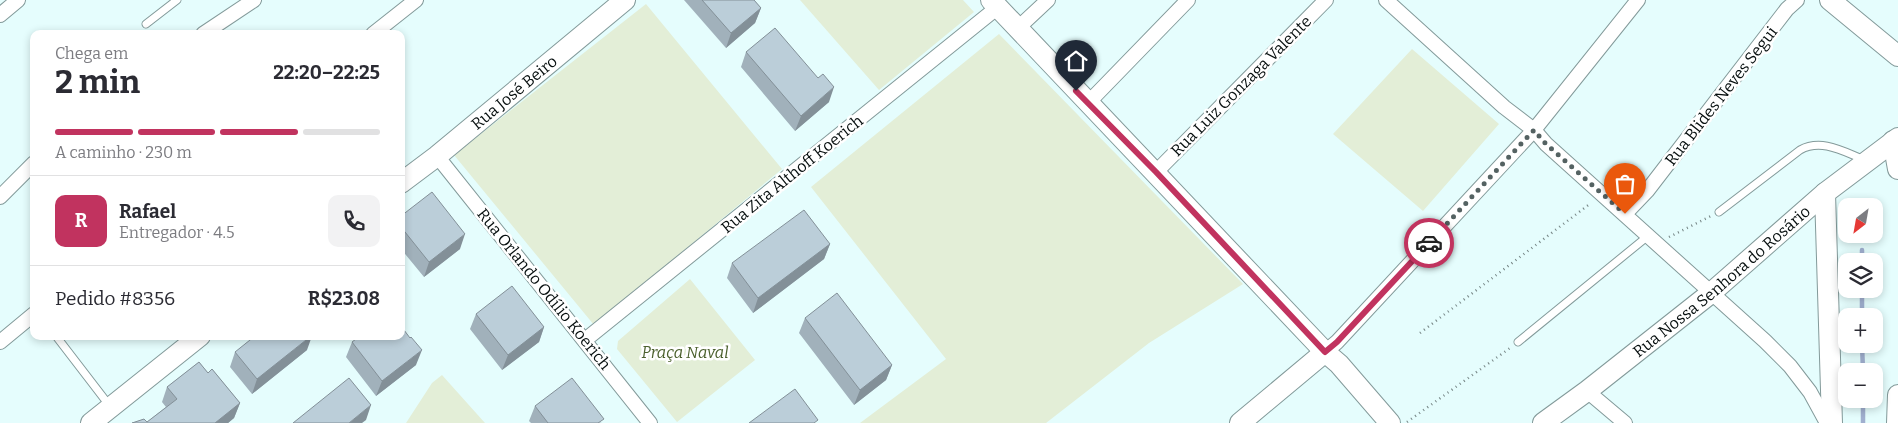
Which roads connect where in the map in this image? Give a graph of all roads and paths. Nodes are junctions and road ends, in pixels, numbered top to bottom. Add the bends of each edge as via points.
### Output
1 (18, 0) edge
2 (177, 0) edge
3 (254, 0) edge
4 (416, 0) edge
5 (625, 0) edge
6 (1048, 0) edge
7 (1188, 0) edge
8 (1326, 0) edge
9 (1386, 0) edge
10 (1638, 0) edge
11 (1797, 0) edge
12 (1830, 0) edge
13 (994, 3) edge
14 (0, 15) edge
15 (146, 24) dead end
16 (1017, 29) junction
17 (209, 30) edge
18 (378, 30) edge
19 (1896, 50) edge
20 (1088, 103) junction
21 (1534, 130) junction
22 (1896, 140) edge
23 (437, 156) junction
24 (1868, 161) junction
25 (30, 167) edge
26 (1898, 169) edge
27 (1156, 172) junction
28 (405, 180) edge
29 (1825, 194) junction
30 (1602, 195) junction
31 (0, 197) edge
32 (1719, 212) joint
33 (1625, 214) junction
34 (1652, 240) junction
35 (1711, 293) junction
36 (30, 317) edge
37 (1420, 333) dead end
38 (59, 340) edge
39 (195, 340) edge
40 (585, 340) junction
41 (0, 342) edge
42 (1518, 342) joint
43 (1325, 352) junction
44 (1587, 392) junction
45 (1898, 395) edge
46 (111, 407) junction
47 (91, 423) edge
48 (650, 423) edge
49 (1240, 423) edge
50 (1390, 423) edge
51 (1406, 423) edge
52 (1543, 423) edge
53 (1625, 423) edge
54 (1826, 423) edge
55 (1832, 423) edge
56 (1897, 423) edge

1 - 14 street
2 - 15 lane
3 - 17 street
4 - 18 street
5 - 23 street, Rua José Beiro
6 - 16 street
7 - 20 street
8 - 27 street, Rua Luiz Gonzaga Valente
9 - 21 street via 1504,107
10 - 21 street
11 - 33 street, Rua Blides Neves Segui via 1647,191
12 - 19 street
13 - 16 street
13 - 40 street, Rua Zita Althoff Koerich
16 - 20 street
20 - 27 street
21 - 30 street
21 - 43 street
22 - 24 street, Rua Nossa Senhora do Rosário
22 - 26 street
23 - 28 street, Rua José Beiro
23 - 40 street, Rua Orlando Odílio Koerich
24 - 29 street, Rua Nossa Senhora do Rosário
24 - 32 lane via 1834,148 1809,145
25 - 31 street
27 - 43 street
29 - 35 street, Rua Nossa Senhora do Rosário
29 - 55 street
30 - 33 street
30 - 37 path
32 - 34 path
33 - 34 street
34 - 35 street
34 - 42 lane
35 - 44 street, Rua Nossa Senhora do Rosário
35 - 54 street via 1790,366 1810,392
36 - 41 street
38 - 46 lane
39 - 46 street
40 - 48 street, Rua Orlando Odílio Koerich
42 - 51 path
43 - 49 street
43 - 50 street
44 - 52 street, Rua Nossa Senhora do Rosário
44 - 53 street
45 - 56 street
46 - 47 street

